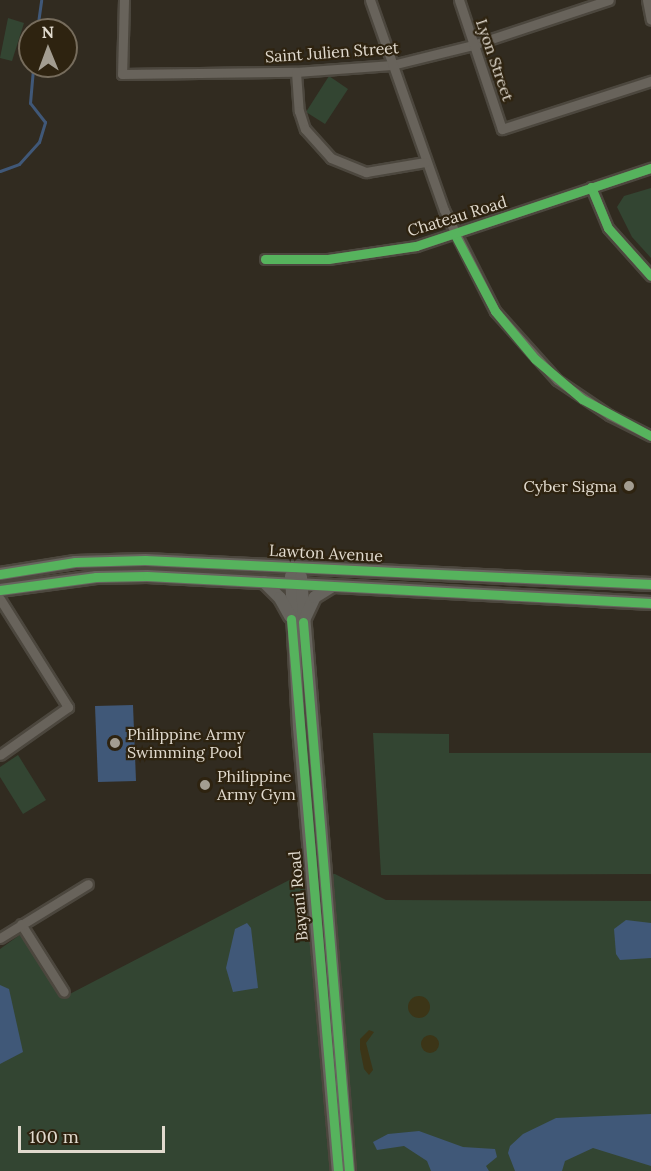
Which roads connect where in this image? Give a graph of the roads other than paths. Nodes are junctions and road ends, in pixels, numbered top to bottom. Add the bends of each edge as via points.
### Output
1 (124, 0) edge
2 (370, 0) edge
3 (459, 0) edge
4 (609, 0) edge
5 (647, 0) edge
6 (651, 20) edge
7 (473, 45) junction
8 (392, 65) junction
9 (296, 72) junction
10 (651, 81) edge
11 (425, 162) junction
12 (651, 168) edge
13 (591, 187) junction
14 (455, 235) junction
15 (266, 259) dead end
16 (651, 276) edge
17 (651, 436) edge
18 (296, 566) junction
19 (0, 574) edge
20 (264, 582) junction
21 (296, 584) junction
22 (651, 584) edge
23 (334, 586) junction
24 (0, 590) edge
25 (0, 599) edge
26 (651, 603) edge
27 (297, 620) junction
28 (305, 728) junction
29 (0, 755) edge
30 (88, 884) dead end
31 (21, 924) junction
32 (0, 938) edge
33 (64, 992) dead end
34 (338, 1171) edge
35 (349, 1171) edge

1 - 9 street, Saint Julien Street via 122,75
2 - 8 street
3 - 7 street, Lyon Street
4 - 7 street, Saint Julien Street
5 - 6 street
7 - 8 street, Saint Julien Street
7 - 10 street, Lyon Street via 502,129
8 - 9 street, Saint Julien Street
8 - 11 street
9 - 11 street via 299,111 305,129 331,158 366,172
11 - 14 street
12 - 13 street, Chateau Road
13 - 14 street, Chateau Road
13 - 16 street via 608,228
14 - 15 street, Chateau Road via 382,252 328,259
14 - 17 street via 495,311 535,358 582,399
18 - 19 main road, Lawton Avenue via 113,560
18 - 21 main road, Bayani Road
18 - 22 main road, Lawton Avenue
20 - 21 main road, Lawton Avenue
20 - 24 main road, Lawton Avenue via 119,576
20 - 27 main road
21 - 23 main road, Lawton Avenue
21 - 27 main road, Bayani Road
23 - 26 main road, Lawton Avenue
23 - 27 main road via 315,597
25 - 29 street via 68,707
27 - 28 main road, Bayani Road
28 - 34 main road, Bayani Road
28 - 35 main road, Bayani Road
30 - 31 street
31 - 32 street
31 - 33 street

